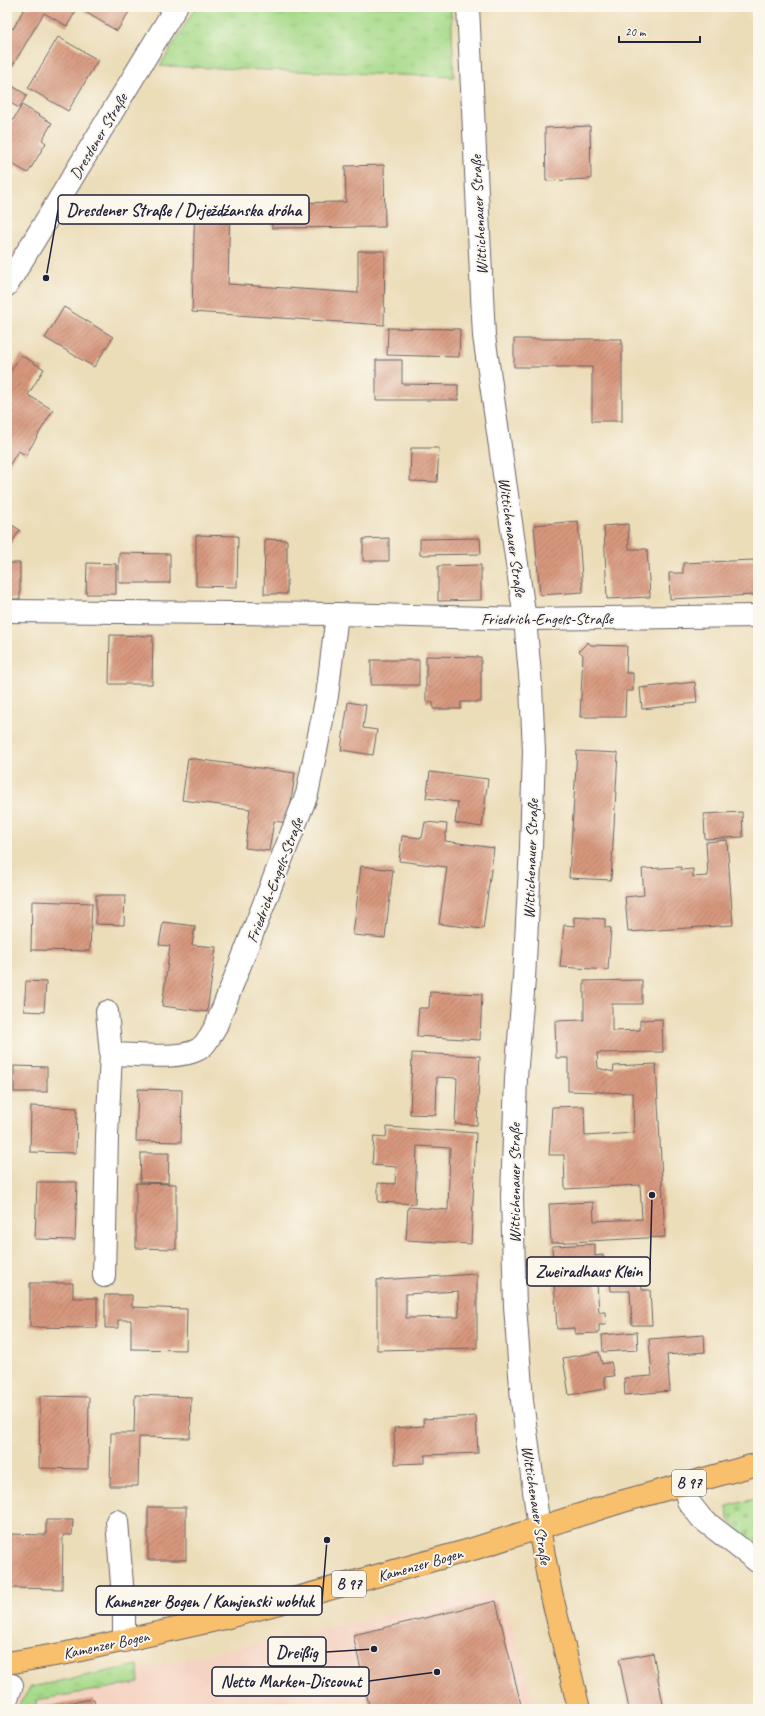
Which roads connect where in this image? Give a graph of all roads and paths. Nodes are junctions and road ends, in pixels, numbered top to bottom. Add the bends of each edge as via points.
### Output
1 (176, 7) edge
2 (468, 7) edge
3 (7, 285) edge
4 (7, 611) edge
5 (337, 614) junction
6 (758, 616) edge
7 (525, 619) junction
8 (107, 1012) dead end
9 (111, 1054) junction
10 (104, 1276) dead end
11 (758, 1464) edge
12 (684, 1484) junction
13 (116, 1521) dead end
14 (539, 1528) junction
15 (758, 1562) edge
16 (124, 1641) junction
17 (7, 1663) edge
18 (579, 1709) edge

1 - 3 street, Dresdener Straße
2 - 7 street, Wittichenauer Straße via 484,336
4 - 5 street, Friedrich-Engels-Straße
5 - 7 street, Friedrich-Engels-Straße
5 - 9 street, Friedrich-Engels-Straße via 326,696 307,794 216,1026 198,1050 182,1055
6 - 7 street, Friedrich-Engels-Straße
7 - 14 street, Wittichenauer Straße via 532,686 534,758 512,1197 515,1306 522,1401
8 - 9 street
9 - 10 street
11 - 12 main road, Kamenzer Bogen / B 97
12 - 14 main road, Kamenzer Bogen / B 97
12 - 15 street via 688,1501 702,1519
13 - 16 street via 124,1610
14 - 16 main road, Kamenzer Bogen / B 97 via 322,1592
14 - 18 main road, Wittichenauer Straße via 550,1588
16 - 17 main road, Kamenzer Bogen / B 97

